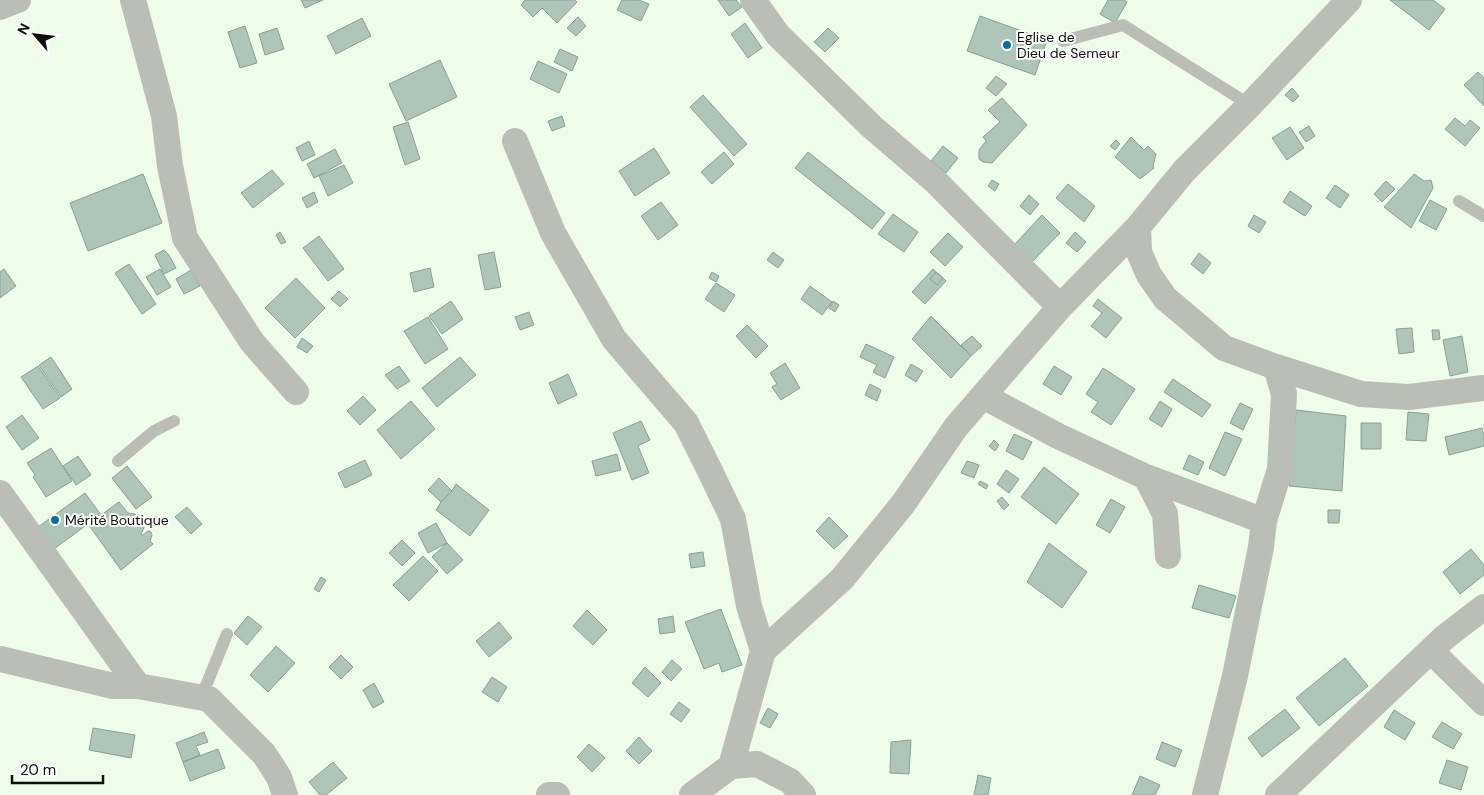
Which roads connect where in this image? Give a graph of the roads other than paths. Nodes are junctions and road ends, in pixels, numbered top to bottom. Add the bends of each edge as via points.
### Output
1 (18, 0) edge
2 (133, 0) edge
3 (753, 0) edge
4 (1349, 0) edge
5 (0, 7) edge
6 (1063, 41) dead end
7 (1250, 105) junction
8 (515, 141) dead end
9 (1459, 201) dead end
10 (1484, 216) edge
11 (1138, 227) junction
12 (1060, 307) junction
13 (1276, 367) junction
14 (1484, 388) edge
15 (296, 392) dead end
16 (984, 396) junction
17 (174, 421) dead end
18 (118, 460) dead end
19 (1146, 477) junction
20 (0, 493) edge
21 (1264, 521) junction
22 (1168, 556) dead end
23 (1484, 607) edge
24 (227, 634) dead end
25 (763, 651) junction
26 (1431, 651) junction
27 (0, 659) edge
28 (138, 686) junction
29 (201, 698) junction
30 (1484, 703) edge
31 (731, 766) junction
32 (285, 795) edge
33 (549, 795) edge
34 (556, 795) edge
35 (692, 795) edge
36 (803, 795) edge
37 (1205, 795) edge
38 (1278, 795) edge

1 - 5 street
2 - 15 street via 164,116 170,166 185,238 252,342
3 - 12 street via 778,34 871,126 936,182
4 - 7 street
6 - 7 lane via 1123,25
7 - 11 street via 1184,171
8 - 25 street via 553,233 614,339 686,423 710,471 733,519 749,606
9 - 10 lane
11 - 12 street
11 - 13 street via 1139,252 1149,275 1165,298 1224,348
12 - 16 street
13 - 14 street via 1361,394 1409,397
13 - 21 street via 1284,394 1280,469
16 - 19 street via 1058,436
16 - 25 street via 956,427 903,504 842,579
17 - 18 lane via 154,431
19 - 21 street
19 - 22 street via 1165,514
20 - 28 street
21 - 37 street via 1235,676
23 - 26 street
24 - 29 lane
25 - 31 street
26 - 30 street
26 - 38 street
27 - 28 street via 113,686
28 - 29 street
29 - 32 street via 208,699 264,754 280,777
31 - 35 street
31 - 36 street via 757,764 790,781
33 - 34 street

